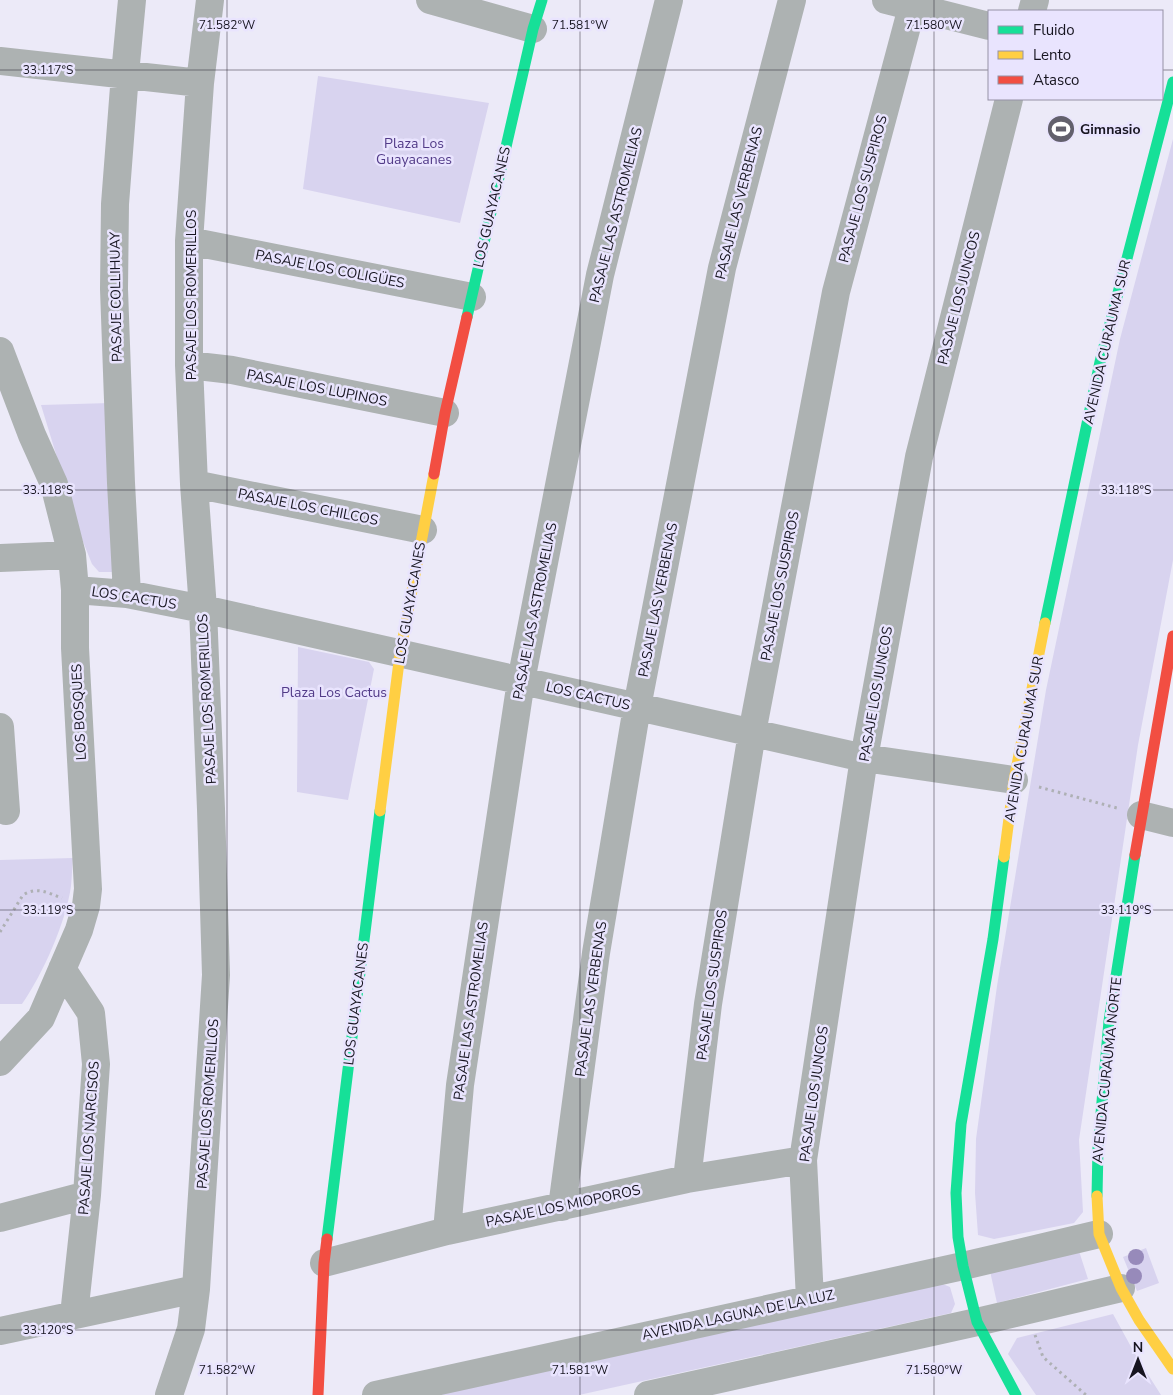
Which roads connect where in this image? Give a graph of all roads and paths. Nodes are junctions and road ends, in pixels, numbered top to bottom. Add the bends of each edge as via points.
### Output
1 (132, 0) edge
2 (210, 0) edge
3 (430, 0) edge
4 (542, 0) edge
5 (669, 0) edge
6 (792, 0) edge
7 (886, 0) edge
8 (913, 3) edge
9 (988, 26) edge
10 (533, 29) junction
11 (0, 61) edge
12 (124, 74) junction
13 (1173, 82) edge
14 (200, 83) junction
15 (1009, 100) edge
16 (189, 241) junction
17 (472, 297) junction
18 (0, 351) edge
19 (189, 365) junction
20 (446, 413) junction
21 (194, 484) junction
22 (423, 530) junction
23 (72, 555) junction
24 (0, 558) edge
25 (75, 590) junction
26 (127, 594) junction
27 (203, 610) junction
28 (1173, 636) edge
29 (400, 654) junction
30 (521, 681) junction
31 (637, 707) junction
32 (0, 727) edge
33 (752, 733) junction
34 (864, 758) junction
35 (1014, 780) junction
36 (6, 812) dead end
37 (1141, 815) junction
38 (1173, 823) edge
39 (86, 906) junction
40 (0, 932) edge
41 (62, 969) junction
42 (0, 1062) edge
43 (803, 1160) junction
44 (687, 1179) junction
45 (87, 1195) junction
46 (562, 1207) junction
47 (0, 1218) edge
48 (447, 1231) junction
49 (1099, 1234) junction
50 (324, 1262) junction
51 (962, 1266) junction
52 (196, 1288) junction
53 (1121, 1288) junction
54 (810, 1299) junction
55 (1026, 1310) junction
56 (74, 1315) junction
57 (977, 1322) junction
58 (0, 1330) edge
59 (1173, 1369) edge
60 (169, 1395) edge
61 (318, 1395) edge
62 (376, 1395) edge
63 (648, 1395) edge
64 (1016, 1395) edge
65 (1086, 1395) edge

1 - 12 street, PASAJE COLLIHUAY
2 - 14 street, PASAJE LOS ROMERILLOS
3 - 10 street
4 - 10 street, LOS GUAYACANES
5 - 30 street, PASAJE LAS ASTROMELIAS via 600,275
6 - 31 street, PASAJE LAS VERBENAS via 722,268
7 - 8 street
8 - 9 street
8 - 33 street, PASAJE LOS SUSPIROS via 836,292
10 - 17 street, LOS GUAYACANES
11 - 12 street
12 - 14 street
12 - 26 street, PASAJE COLLIHUAY via 115,204 114,289
13 - 35 street, AVENIDA CURAUMA SUR via 1100,362
14 - 16 street, PASAJE LOS ROMERILLOS
15 - 34 street, PASAJE LOS JUNCOS via 919,457
16 - 17 street, PASAJE LOS COLIGÜES
16 - 19 street, PASAJE LOS ROMERILLOS
17 - 20 street, LOS GUAYACANES
18 - 23 street, LOS BOSQUES via 54,484
19 - 20 street, PASAJE LOS LUPINOS via 232,370
19 - 21 street, PASAJE LOS ROMERILLOS
20 - 22 street, LOS GUAYACANES
21 - 22 street, PASAJE LOS CHILCOS
21 - 27 street, PASAJE LOS ROMERILLOS
22 - 29 street, LOS GUAYACANES
23 - 24 street
23 - 25 street, LOS BOSQUES
25 - 26 street, LOS CACTUS
25 - 39 street, LOS BOSQUES via 75,648 88,889
26 - 27 street, LOS CACTUS
27 - 29 street, LOS CACTUS
27 - 52 street, PASAJE LOS ROMERILLOS via 216,975
28 - 37 street, AVENIDA CURAUMA NORTE
29 - 30 street, LOS CACTUS
29 - 50 street, LOS GUAYACANES
30 - 31 street, LOS CACTUS
30 - 48 street, PASAJE LAS ASTROMELIAS via 460,1085
31 - 33 street, LOS CACTUS
31 - 46 street, PASAJE LAS VERBENAS via 596,953
32 - 36 street
33 - 34 street, LOS CACTUS
33 - 44 street, PASAJE LOS SUSPIROS via 708,1004
34 - 35 street, LOS CACTUS
34 - 43 street, PASAJE LOS JUNCOS
35 - 37 path
35 - 51 street, AVENIDA CURAUMA SUR via 993,939 962,1124 956,1193
37 - 38 street
37 - 49 street, AVENIDA CURAUMA NORTE via 1109,1022 1098,1148
39 - 40 path via 40,890 29,891
39 - 41 street, LOS BOSQUES
41 - 42 street, LOS BOSQUES via 42,1018
41 - 45 street, PASAJE LOS NARCISOS via 91,1013 96,1064
43 - 44 street, PASAJE LOS MIOPOROS
43 - 54 street, PASAJE LOS JUNCOS
44 - 46 street, PASAJE LOS MIOPOROS
45 - 47 street
45 - 56 street, PASAJE LOS NARCISOS
46 - 48 street, PASAJE LOS MIOPOROS
48 - 50 street, PASAJE LOS MIOPOROS
49 - 51 street, AVENIDA LAGUNA DE LA LUZ
49 - 53 street, AVENIDA CURAUMA NORTE
50 - 61 street, LOS GUAYACANES
51 - 54 street, AVENIDA LAGUNA DE LA LUZ
51 - 57 street, AVENIDA CURAUMA SUR
52 - 56 street
52 - 60 street, PASAJE LOS ROMERILLOS via 191,1329
53 - 55 street
53 - 59 street, AVENIDA CURAUMA NORTE via 1138,1320
54 - 62 street, AVENIDA LAGUNA DE LA LUZ
55 - 57 street
55 - 65 path via 1043,1357
56 - 58 street
57 - 63 street
57 - 64 street, AVENIDA CURAUMA SUR

